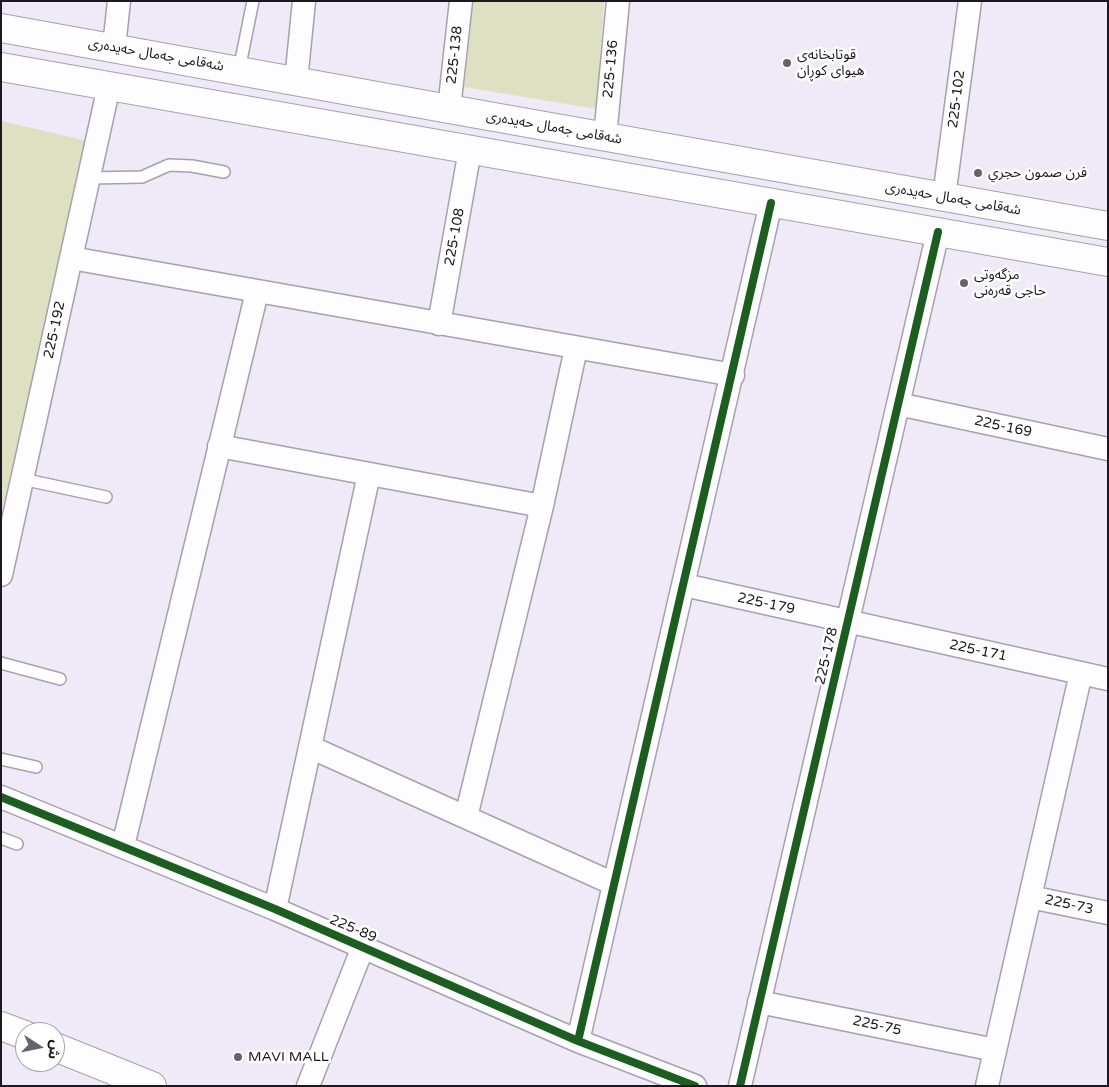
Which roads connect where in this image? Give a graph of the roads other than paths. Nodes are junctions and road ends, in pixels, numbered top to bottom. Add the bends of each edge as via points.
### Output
1 (119, 1) edge
2 (253, 1) edge
3 (304, 1) edge
4 (461, 1) edge
5 (618, 1) edge
6 (970, 1) edge
7 (1, 28) edge
8 (114, 47) junction
9 (1, 68) edge
10 (239, 70) junction
11 (296, 81) junction
12 (109, 86) junction
13 (449, 109) junction
14 (572, 131) junction
15 (605, 137) junction
16 (470, 150) junction
17 (564, 166) junction
18 (224, 172) dead end
19 (89, 178) junction
20 (944, 197) junction
21 (771, 203) junction
22 (1108, 226) edge
23 (938, 232) junction
24 (71, 258) junction
25 (1108, 262) edge
26 (257, 292) junction
27 (439, 324) junction
28 (576, 348) junction
29 (733, 375) junction
30 (898, 404) junction
31 (219, 446) junction
32 (1108, 449) edge
33 (369, 474) junction
34 (22, 478) junction
35 (106, 497) dead end
36 (542, 506) junction
37 (1, 575) edge
38 (684, 585) junction
39 (848, 622) junction
40 (1, 663) edge
41 (1082, 673) junction
42 (60, 679) dead end
43 (1108, 679) edge
44 (310, 747) junction
45 (1, 759) edge
46 (36, 768) dead end
47 (1, 797) edge
48 (466, 817) junction
49 (1, 838) edge
50 (17, 844) dead end
51 (123, 846) junction
52 (614, 884) junction
53 (1030, 896) junction
54 (275, 909) junction
55 (1108, 913) edge
56 (363, 947) junction
57 (759, 1002) junction
58 (1, 1026) edge
59 (15, 1031) edge
60 (578, 1040) junction
61 (995, 1050) junction
62 (65, 1051) edge
63 (152, 1086) edge
64 (308, 1086) edge
65 (695, 1086) edge
66 (740, 1086) edge
67 (987, 1086) edge

1 - 8 street
2 - 10 lane
3 - 11 street
4 - 13 street, 225-138
5 - 15 street, 225-136
6 - 20 street, 225-102
7 - 8 main road, شەقامی جەمال حەیدەری
8 - 10 main road, شەقامی جەمال حەیدەری
9 - 12 main road
10 - 11 main road, شەقامی جەمال حەیدەری
11 - 13 main road, شەقامی جەمال حەیدەری
12 - 16 main road
12 - 19 street, 225-192
13 - 14 main road, شەقامی جەمال حەیدەری
14 - 15 main road, شەقامی جەمال حەیدەری
14 - 17 main road
15 - 20 main road, شەقامی جەمال حەیدەری
16 - 17 main road
16 - 27 street, 225-108
17 - 21 main road
18 - 19 lane via 169,166 142,177
19 - 24 street, 225-192
20 - 22 main road, شەقامی جەمال حەیدەری
21 - 23 main road
21 - 29 street
23 - 25 main road
23 - 30 street, 225-178
24 - 26 street
24 - 34 street, 225-192
26 - 27 street
26 - 31 street
27 - 28 street
28 - 29 street
28 - 36 street
29 - 38 street
30 - 32 street, 225-169
30 - 39 street, 225-178
31 - 33 street
31 - 51 street
33 - 36 street
33 - 44 street
34 - 35 lane
34 - 37 street, 225-192
36 - 48 street
38 - 39 street, 225-179
38 - 52 street
39 - 41 street, 225-171
39 - 57 street, 225-178
40 - 42 lane
41 - 43 street, 225-171
41 - 53 street
44 - 48 street
44 - 54 street
45 - 46 lane
47 - 51 street, 225-89
48 - 52 street
49 - 50 lane
51 - 54 street, 225-89
52 - 60 street
53 - 55 street, 225-73
53 - 61 street
54 - 56 street, 225-89
56 - 60 street, 225-89
56 - 64 street
57 - 61 street, 225-75
57 - 66 street, 225-178
58 - 59 main road
60 - 65 street, 225-89
61 - 67 street
62 - 63 main road

